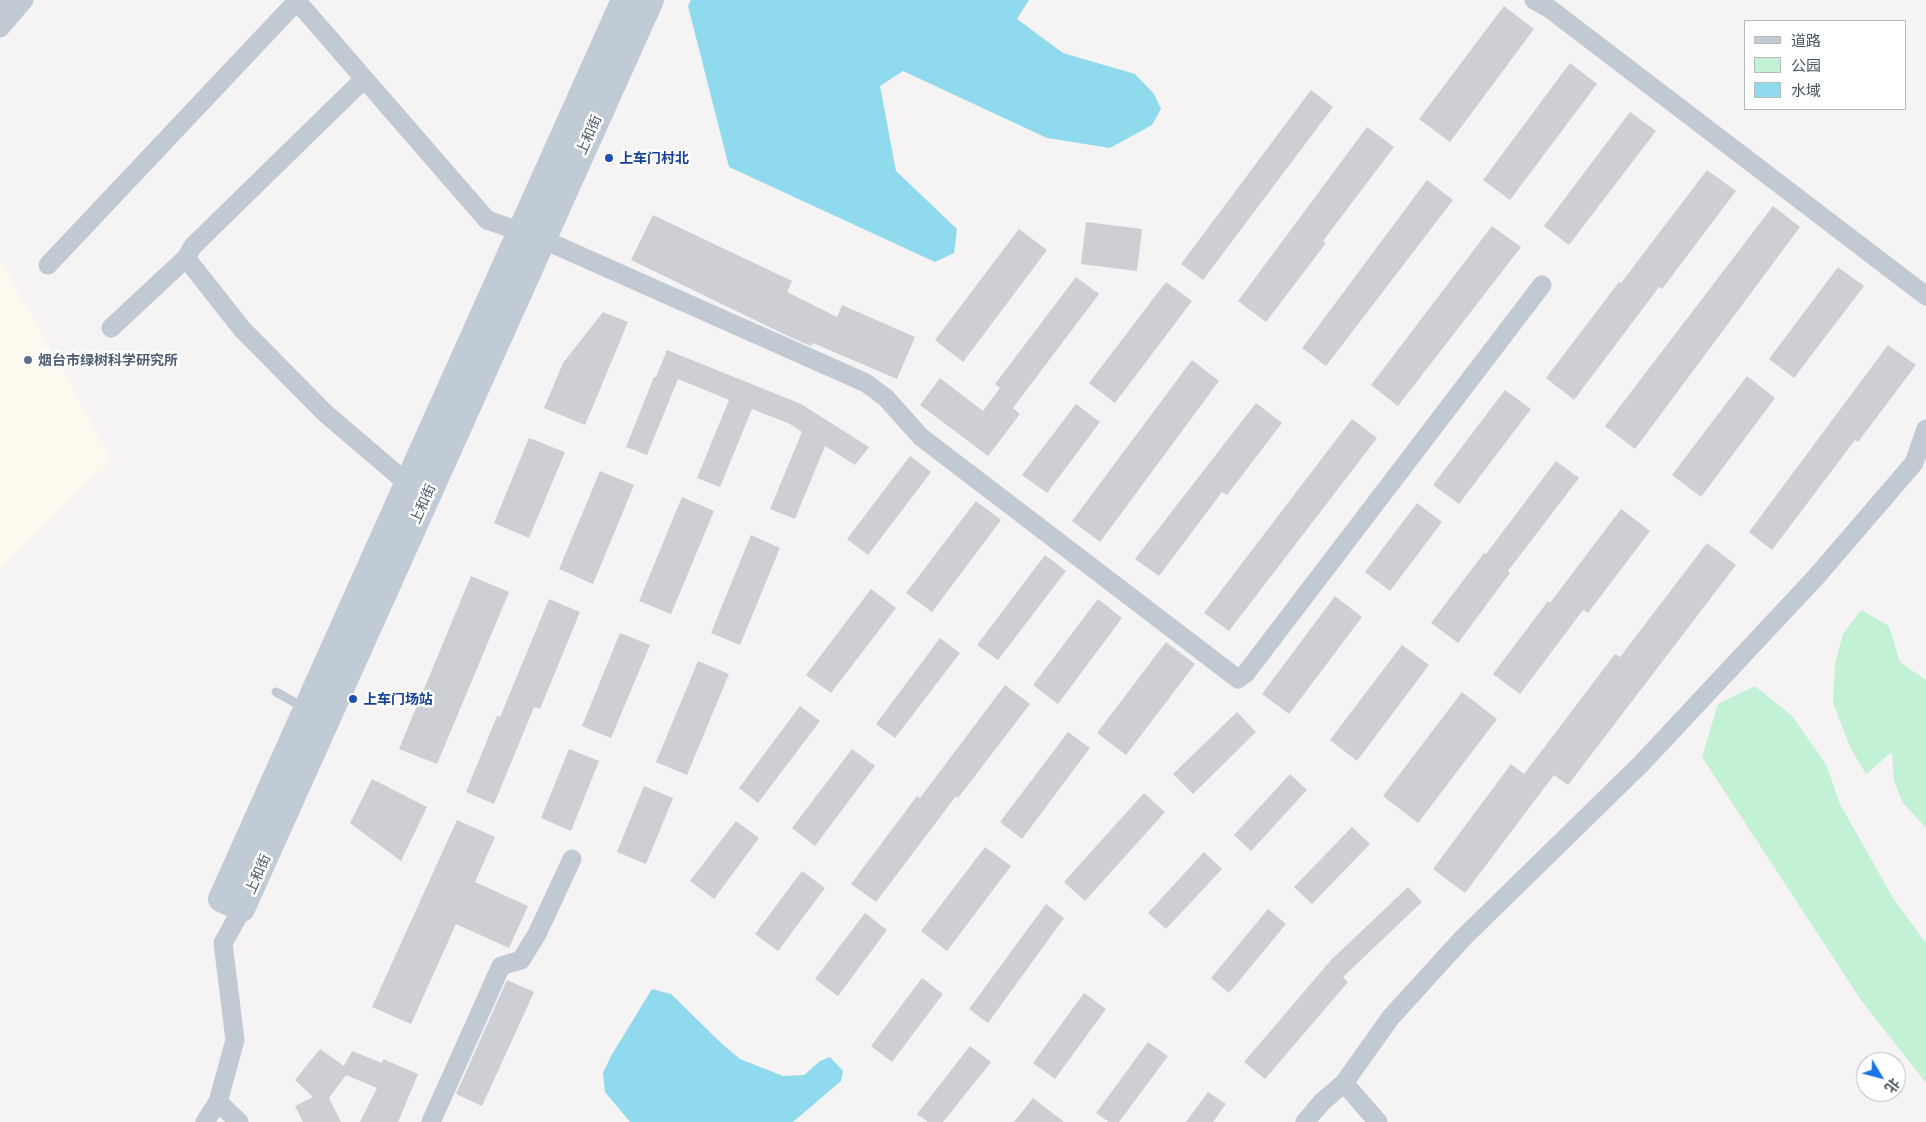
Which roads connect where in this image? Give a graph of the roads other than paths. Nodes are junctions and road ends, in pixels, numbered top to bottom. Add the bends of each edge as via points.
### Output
1 (297, 0) edge
2 (624, 0) edge
3 (651, 0) edge
4 (1534, 0) edge
5 (12, 4) edge
6 (0, 28) edge
7 (364, 79) junction
8 (531, 235) junction
9 (186, 258) junction
10 (48, 265) dead end
11 (1542, 285) dead end
12 (1926, 296) edge
13 (111, 328) dead end
14 (1926, 428) edge
15 (407, 483) junction
16 (276, 692) dead end
17 (317, 713) junction
18 (572, 859) dead end
19 (242, 909) joint
20 (1344, 1083) junction
21 (218, 1102) junction
22 (205, 1122) edge
23 (239, 1122) edge
24 (432, 1122) edge
25 (1305, 1122) edge
26 (1378, 1122) edge

1 - 7 street
1 - 10 street
2 - 8 street, 上和街
3 - 8 street, 上和街
4 - 12 street
5 - 6 street
7 - 8 street via 487,220
7 - 9 street via 193,246
8 - 11 street via 866,383 886,398 921,437 1238,679 1246,673
8 - 15 street, 上和街
8 - 17 street, 上和街
9 - 13 street
9 - 15 street via 242,329 326,413
14 - 20 street via 1914,463 1816,577 1641,764 1463,938 1391,1018
15 - 17 street, 上和街
16 - 17 lane
17 - 19 street, 上和街 via 221,899
18 - 24 street via 537,934 521,960 501,966
19 - 21 street via 223,943 235,1040
20 - 25 street
20 - 26 street
21 - 22 street
21 - 23 street

